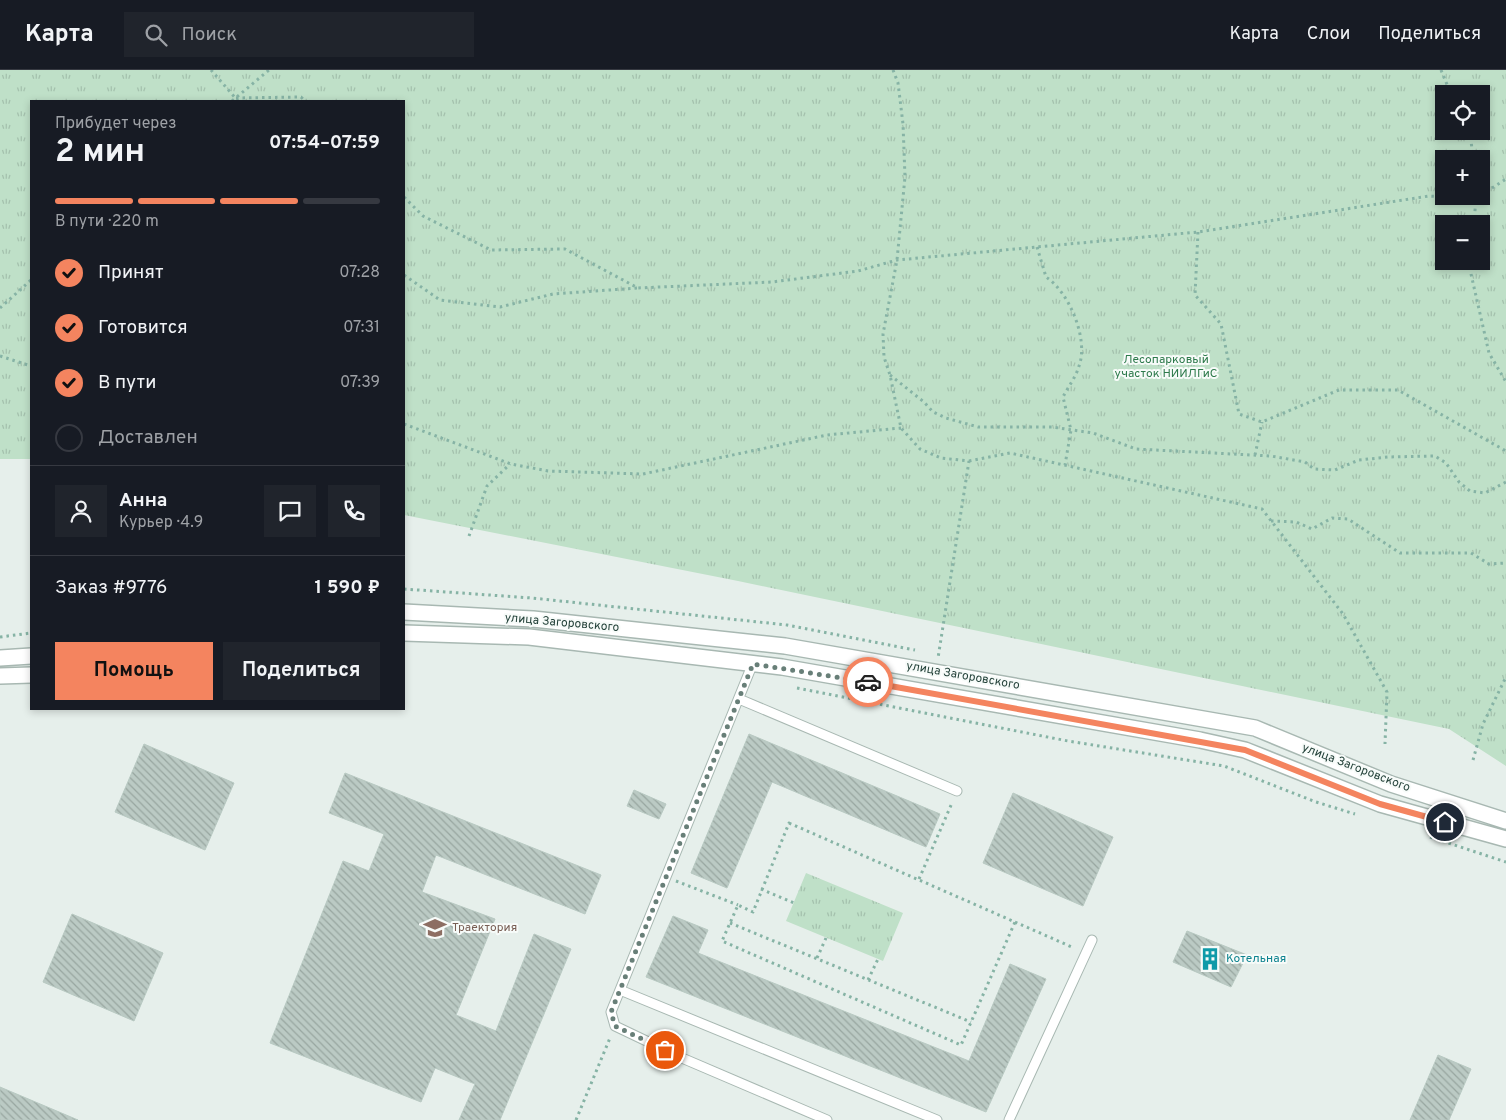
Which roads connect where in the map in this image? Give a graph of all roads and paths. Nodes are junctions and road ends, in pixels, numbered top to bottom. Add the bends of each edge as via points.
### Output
1 (211, 70) edge
2 (269, 70) edge
3 (893, 70) edge
4 (1441, 70) edge
5 (1447, 85) edge
6 (235, 100) edge
7 (304, 100) edge
8 (1506, 179) edge
9 (1490, 189) edge
10 (1435, 196) edge
11 (405, 198) edge
12 (1198, 232) junction
13 (1037, 247) junction
14 (897, 260) junction
15 (1471, 270) edge
16 (405, 276) edge
17 (30, 281) edge
18 (638, 288) junction
19 (0, 308) edge
20 (0, 356) edge
21 (30, 366) edge
22 (890, 375) junction
23 (1506, 382) edge
24 (1262, 422) junction
25 (405, 424) edge
26 (901, 428) junction
27 (1071, 430) junction
28 (1506, 451) edge
29 (1256, 455) junction
30 (969, 461) junction
31 (511, 464) junction
32 (1065, 465) junction
33 (1506, 482) edge
34 (1271, 521) junction
35 (468, 536) dead end
36 (1506, 563) edge
37 (405, 612) edge
38 (30, 633) edge
39 (405, 633) edge
40 (0, 636) edge
41 (30, 656) edge
42 (0, 658) edge
43 (753, 664) junction
44 (937, 671) junction
45 (30, 675) edge
46 (0, 676) edge
47 (1506, 677) edge
48 (793, 687) dead end
49 (739, 699) junction
50 (1385, 744) dead end
51 (1473, 760) dead end
52 (957, 791) joint
53 (1362, 816) dead end
54 (1506, 821) edge
55 (1425, 835) dead end
56 (1506, 839) edge
57 (1506, 862) edge
58 (667, 876) junction
59 (919, 879) junction
60 (761, 889) junction
61 (794, 903) dead end
62 (738, 905) junction
63 (1015, 922) junction
64 (730, 923) junction
65 (826, 938) dead end
66 (1092, 940) dead end
67 (1085, 954) junction
68 (817, 958) junction
69 (878, 959) dead end
70 (868, 980) junction
71 (620, 990) junction
72 (971, 1022) junction
73 (615, 1026) junction
74 (576, 1120) edge
75 (827, 1120) edge
76 (937, 1120) edge
77 (1009, 1120) edge

1 - 6 path
2 - 6 path
3 - 14 path via 898,83 904,133
4 - 5 path
6 - 7 path via 301,97
8 - 9 path
10 - 12 path
11 - 18 path via 423,216 491,250 565,249
12 - 13 path
12 - 24 path via 1196,295 1221,324 1239,414
13 - 14 path
13 - 27 path via 1046,277 1056,284 1075,314 1080,339 1080,365 1063,397
14 - 18 path via 858,271 772,282
14 - 22 path via 883,334 884,357
15 - 23 path via 1489,353
16 - 18 path via 440,300 500,307 552,294
17 - 19 path
20 - 21 path
22 - 26 path
22 - 27 path via 933,412 946,418 978,426
24 - 28 path via 1339,390 1398,390
24 - 29 path
25 - 31 path
26 - 30 path via 920,449 941,458
26 - 31 path via 827,435 642,474 548,471
27 - 29 path via 1093,433 1136,449
27 - 32 path
29 - 33 path via 1305,462 1314,469 1335,470 1359,460 1435,456 1446,463 1470,491 1485,493
30 - 32 path via 1010,453
30 - 44 path
31 - 35 path via 487,486
32 - 34 path via 1262,509
34 - 36 path via 1296,522 1312,529 1332,518 1348,519 1400,553 1471,553 1489,564
34 - 50 path via 1343,614 1387,692
37 - 44 street, улица Загоровского via 533,619 784,646
38 - 40 path
39 - 43 street, улица Загоровского via 529,637
41 - 42 street
43 - 49 lane
43 - 56 street, улица Загоровского via 1245,750 1380,804
44 - 54 street, улица Загоровского via 1255,728 1391,784
45 - 46 street
47 - 51 path via 1483,724
48 - 53 path via 1059,740 1224,766 1316,802
49 - 52 lane
49 - 58 lane
52 - 59 path
55 - 57 path
58 - 62 path
58 - 71 lane
59 - 60 path via 789,823
59 - 63 path
60 - 61 path
60 - 62 path via 752,912
62 - 64 path
63 - 67 path
63 - 72 path
64 - 68 path
64 - 72 path via 722,942 961,1045
65 - 68 path
66 - 67 lane
67 - 77 lane
68 - 70 path
69 - 70 path
70 - 72 path
71 - 73 lane via 611,1012
71 - 76 lane
73 - 74 path
73 - 75 lane

